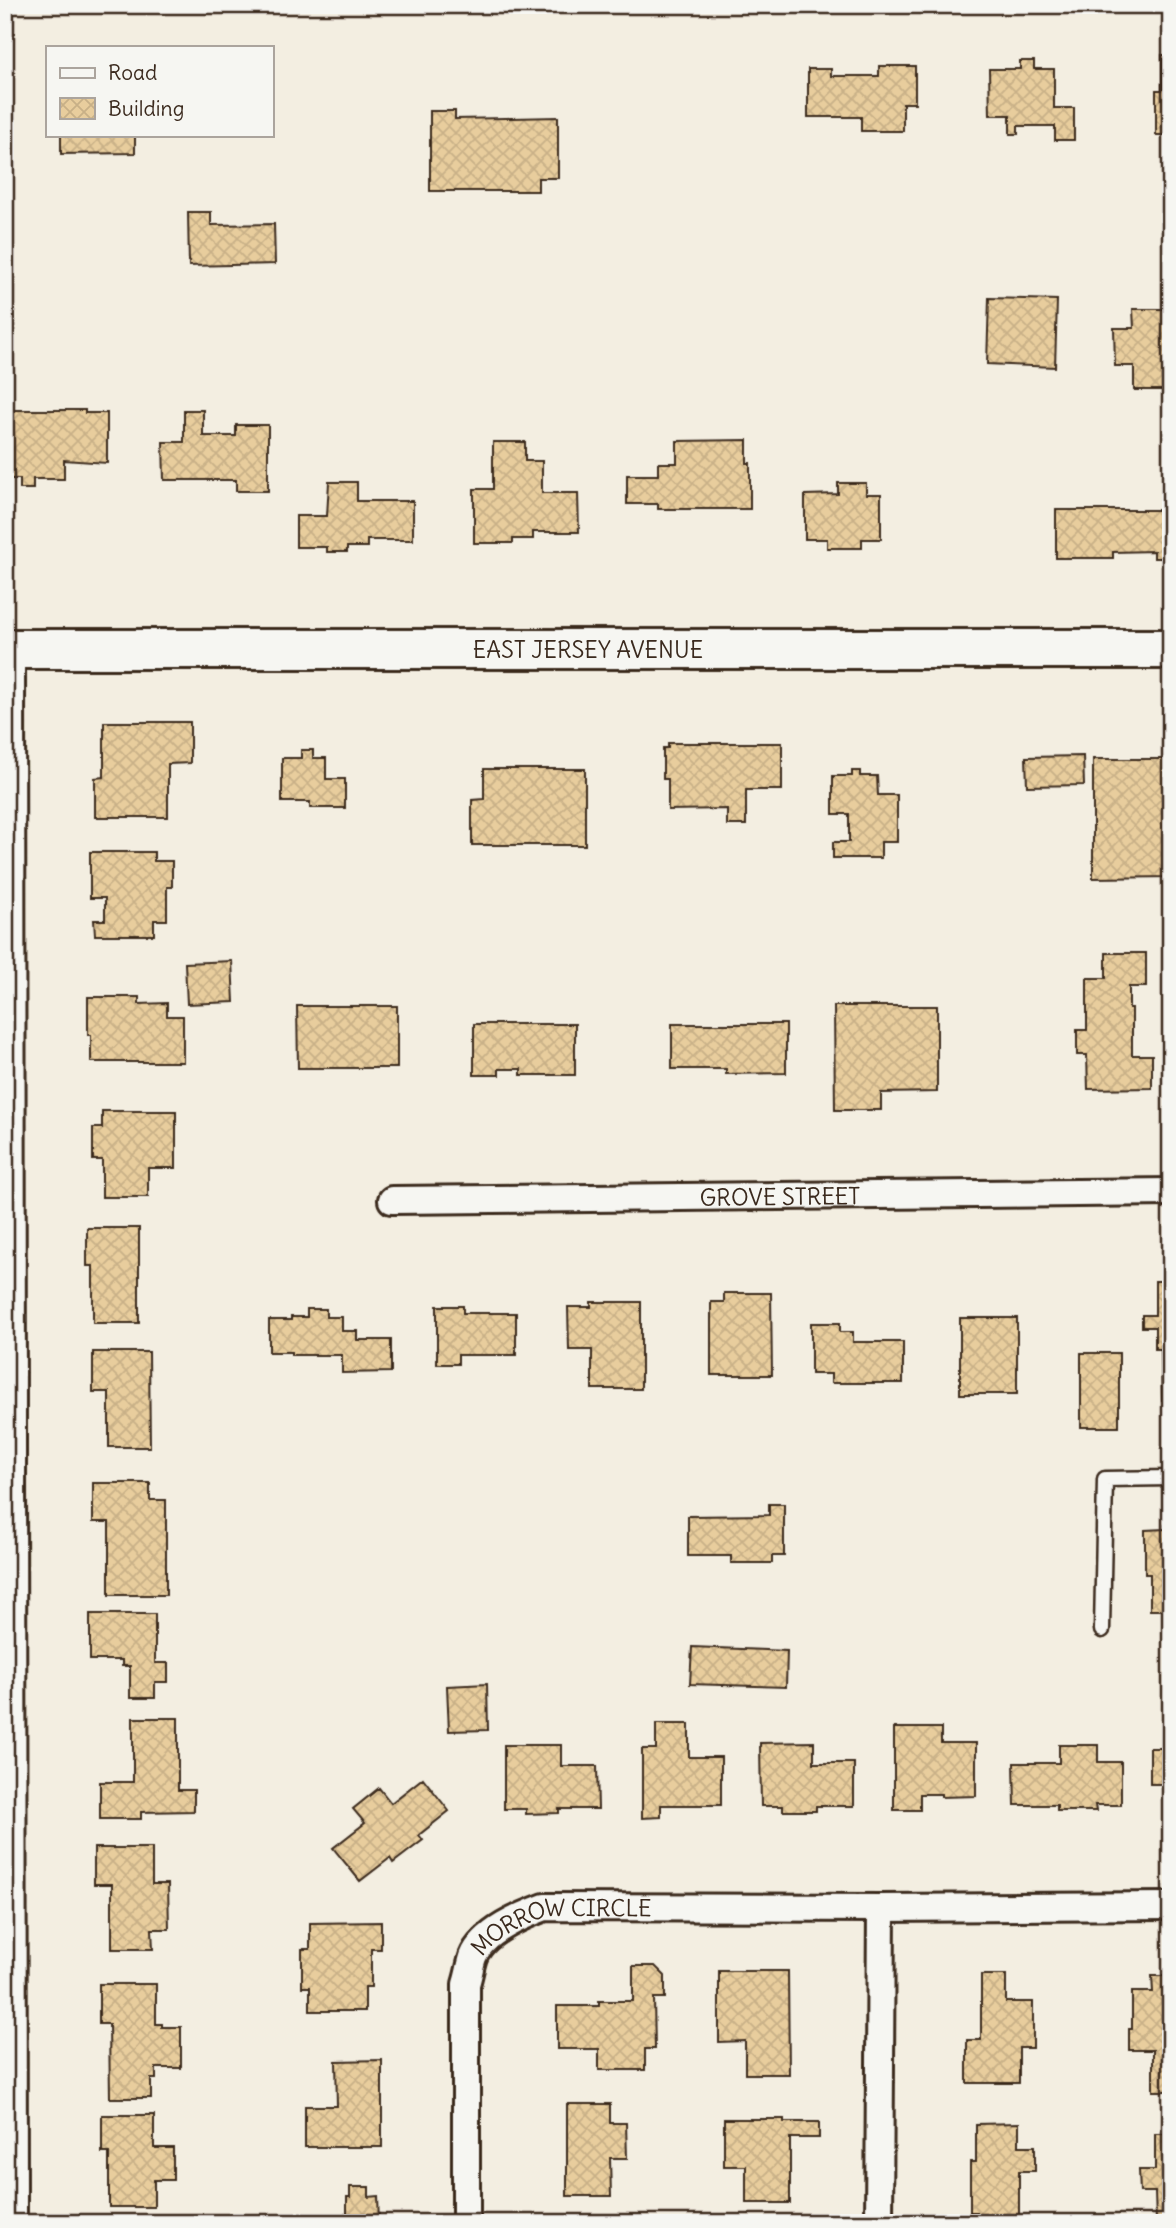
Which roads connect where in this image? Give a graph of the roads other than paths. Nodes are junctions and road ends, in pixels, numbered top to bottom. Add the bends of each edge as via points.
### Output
1 (8, 649) edge
2 (1171, 649) edge
3 (1171, 1192) edge
4 (392, 1200) dead end
5 (1171, 1478) edge
6 (1102, 1630) dead end
7 (1171, 1906) edge
8 (881, 1909) junction
9 (13, 2223) edge
10 (466, 2223) edge
11 (879, 2223) edge

1 - 2 street, EAST JERSEY AVENUE
1 - 9 street
3 - 4 street, GROVE STREET
5 - 6 lane via 1105,1479
7 - 8 street, MORROW CIRCLE
8 - 10 street, MORROW CIRCLE via 545,1907 513,1919 493,1934 474,1954 466,1984
8 - 11 street

